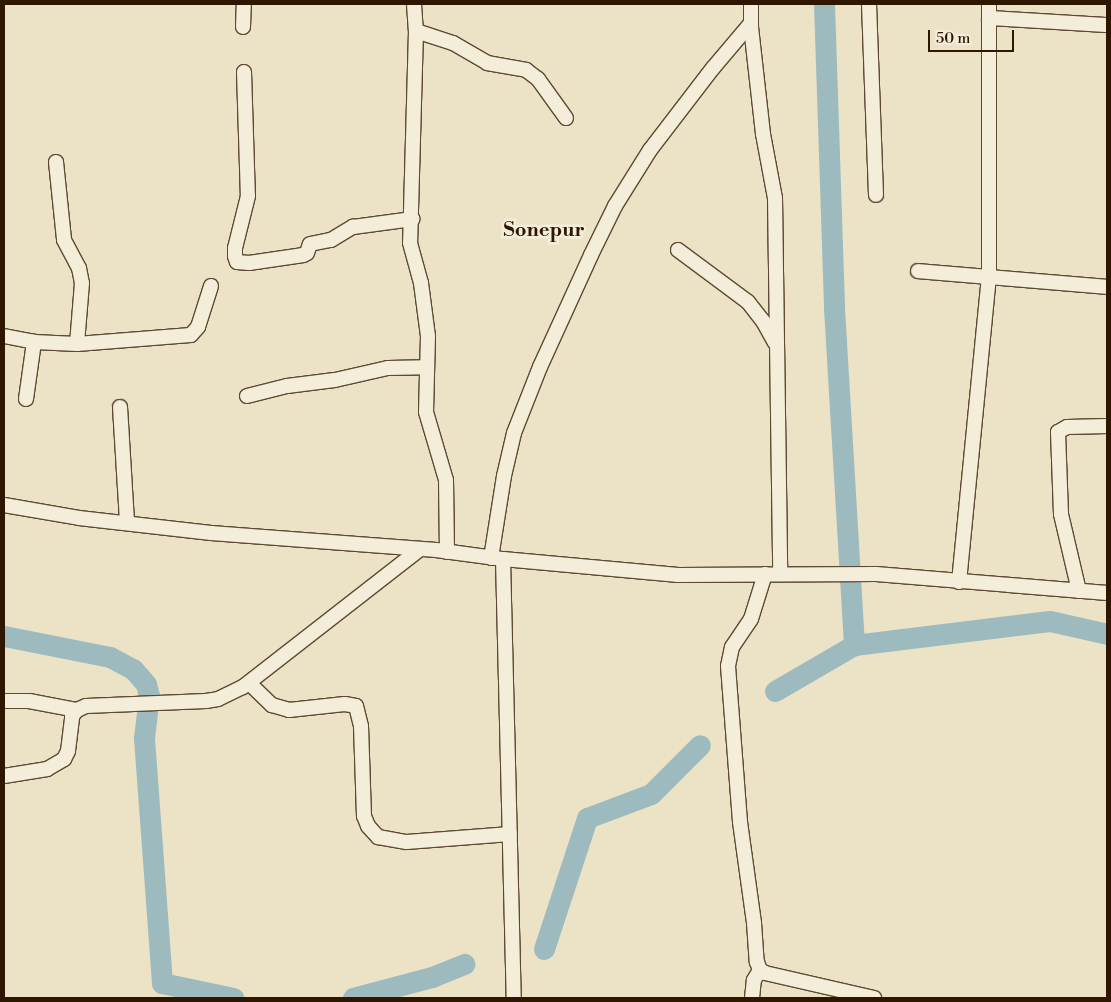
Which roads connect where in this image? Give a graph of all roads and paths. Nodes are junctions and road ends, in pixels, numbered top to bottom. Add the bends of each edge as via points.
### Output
1 (244, 4) edge
2 (414, 4) edge
3 (751, 4) edge
4 (869, 4) edge
5 (989, 11) edge
6 (751, 23) junction
7 (1107, 25) edge
8 (243, 27) dead end
9 (416, 31) junction
10 (244, 72) dead end
11 (566, 118) dead end
12 (56, 162) dead end
13 (876, 195) dead end
14 (412, 219) junction
15 (678, 250) dead end
16 (918, 271) dead end
17 (989, 278) junction
18 (211, 286) dead end
19 (1107, 287) edge
20 (4, 336) edge
21 (34, 342) junction
22 (77, 344) junction
23 (776, 345) junction
24 (427, 367) junction
25 (247, 396) dead end
26 (26, 399) dead end
27 (120, 407) dead end
28 (1107, 426) edge
29 (4, 505) edge
30 (126, 524) junction
31 (420, 549) junction
32 (447, 552) junction
33 (497, 558) junction
34 (765, 574) junction
35 (780, 574) junction
36 (960, 582) junction
37 (1079, 591) junction
38 (1107, 593) edge
39 (249, 683) junction
40 (4, 701) edge
41 (77, 710) junction
42 (4, 776) edge
43 (510, 834) junction
44 (760, 970) junction
45 (514, 998) edge
46 (752, 998) edge
47 (874, 998) edge

1 - 8 street
2 - 9 street
3 - 6 street
4 - 13 street
5 - 7 street
5 - 17 street
6 - 23 street via 763,134 775,198
6 - 33 street via 641,163 591,255 540,367 514,434 501,491
9 - 11 street via 453,43 487,63 526,70 538,79
9 - 14 street
10 - 14 street via 248,196 235,248 238,262 249,264 304,255 310,244 331,240 353,227
12 - 22 street via 64,240 79,268 82,283
14 - 24 street via 410,243 426,310
15 - 23 street via 748,302 764,321
16 - 17 street
17 - 19 street
17 - 36 street
18 - 22 street via 198,327 191,335
20 - 21 street
21 - 22 street
21 - 26 street
23 - 35 street
24 - 25 street via 388,368
24 - 32 street via 426,412 446,480
27 - 30 street
28 - 37 street via 1067,427 1058,432 1061,514
29 - 30 street
30 - 31 street via 211,534
31 - 32 street
31 - 39 street
32 - 33 street
33 - 34 street via 678,575
33 - 43 street
34 - 35 street
34 - 44 street via 751,619 732,647 728,666 740,822
35 - 36 street via 876,574
36 - 37 street
37 - 38 street
39 - 41 street via 218,699 86,706
39 - 43 street via 272,705 289,710 345,704 356,706 362,726 364,816 378,837 408,842
40 - 41 street via 29,701
41 - 42 street via 72,716 64,759 47,768
43 - 45 street
44 - 46 street via 754,980
44 - 47 street

